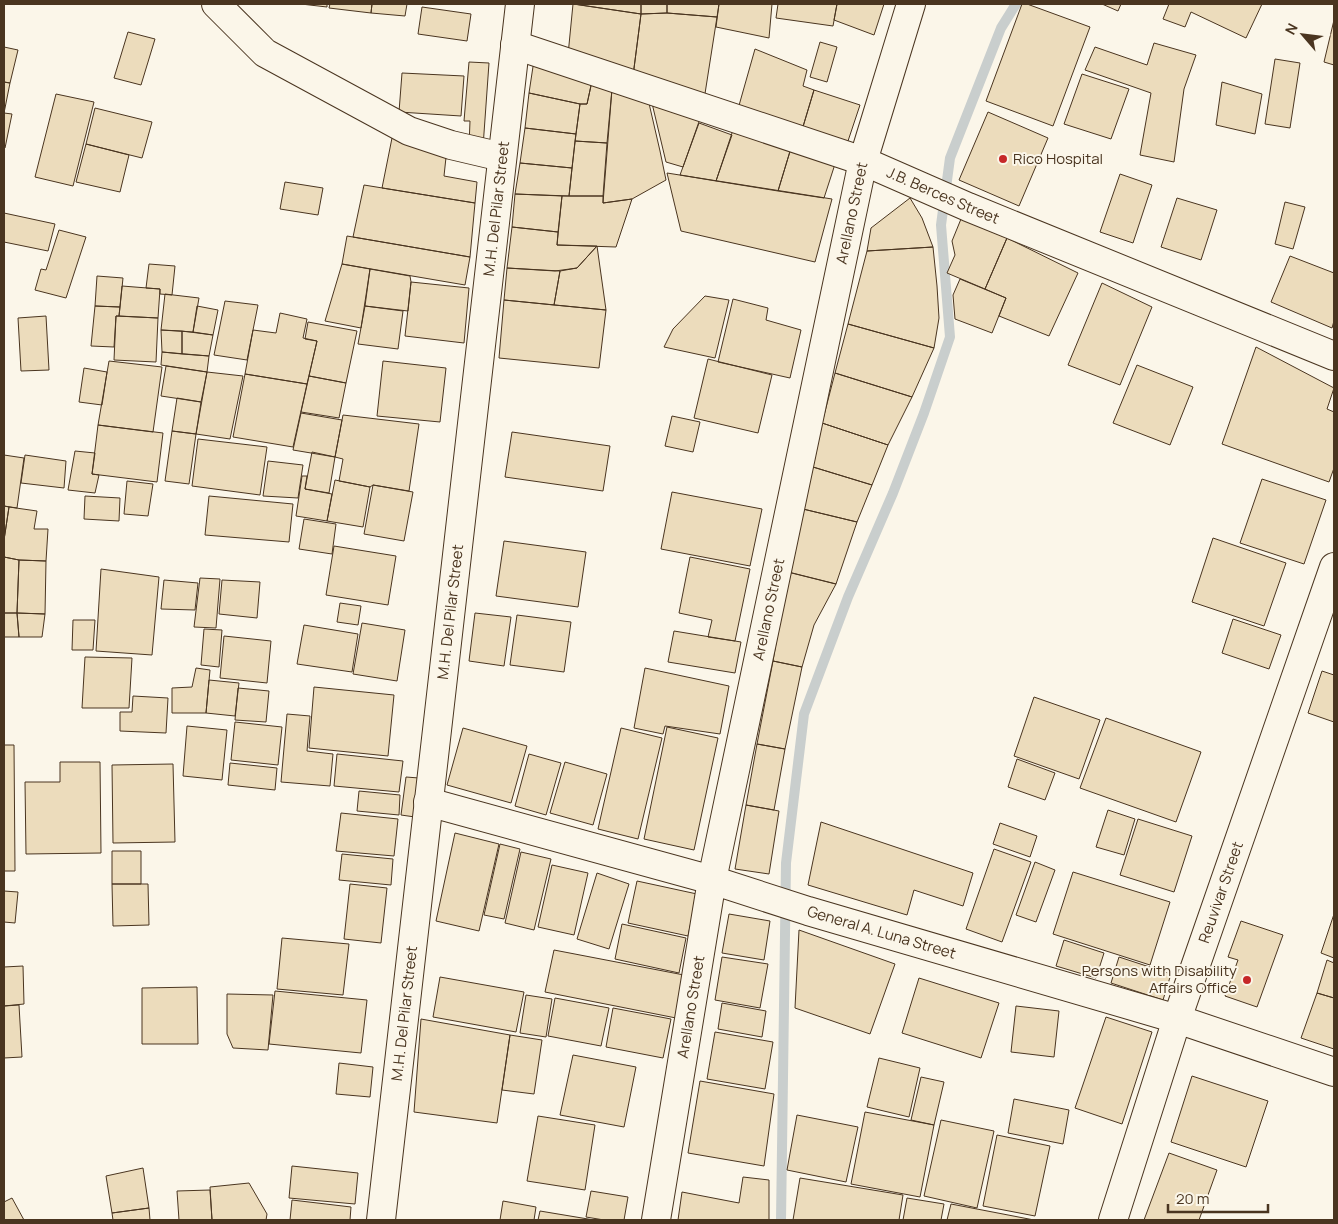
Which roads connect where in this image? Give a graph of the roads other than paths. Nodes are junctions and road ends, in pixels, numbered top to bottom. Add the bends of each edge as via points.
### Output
1 (216, 4) edge
2 (520, 4) edge
3 (911, 4) edge
4 (515, 45) junction
5 (502, 157) junction
6 (862, 161) junction
7 (1334, 356) edge
8 (1334, 568) edge
9 (428, 802) junction
10 (712, 880) junction
11 (1177, 1019) junction
12 (1334, 1072) edge
13 (381, 1220) edge
14 (656, 1220) edge
15 (1113, 1220) edge

1 - 5 street via 265,54 409,131
2 - 4 street, M.H. Del Pilar Street
3 - 6 street, Arellano Street
4 - 5 street, M.H. Del Pilar Street
4 - 6 street, J.B. Berces Street
5 - 9 street, M.H. Del Pilar Street
6 - 7 street, J.B. Berces Street
6 - 10 street, Arellano Street
8 - 11 street, Reuvivar Street
9 - 10 street, General A. Luna Street
9 - 13 street, M.H. Del Pilar Street
10 - 11 street, General A. Luna Street
10 - 14 street, Arellano Street
11 - 12 street, General A. Luna Street
11 - 15 street, Reuvivar Street

